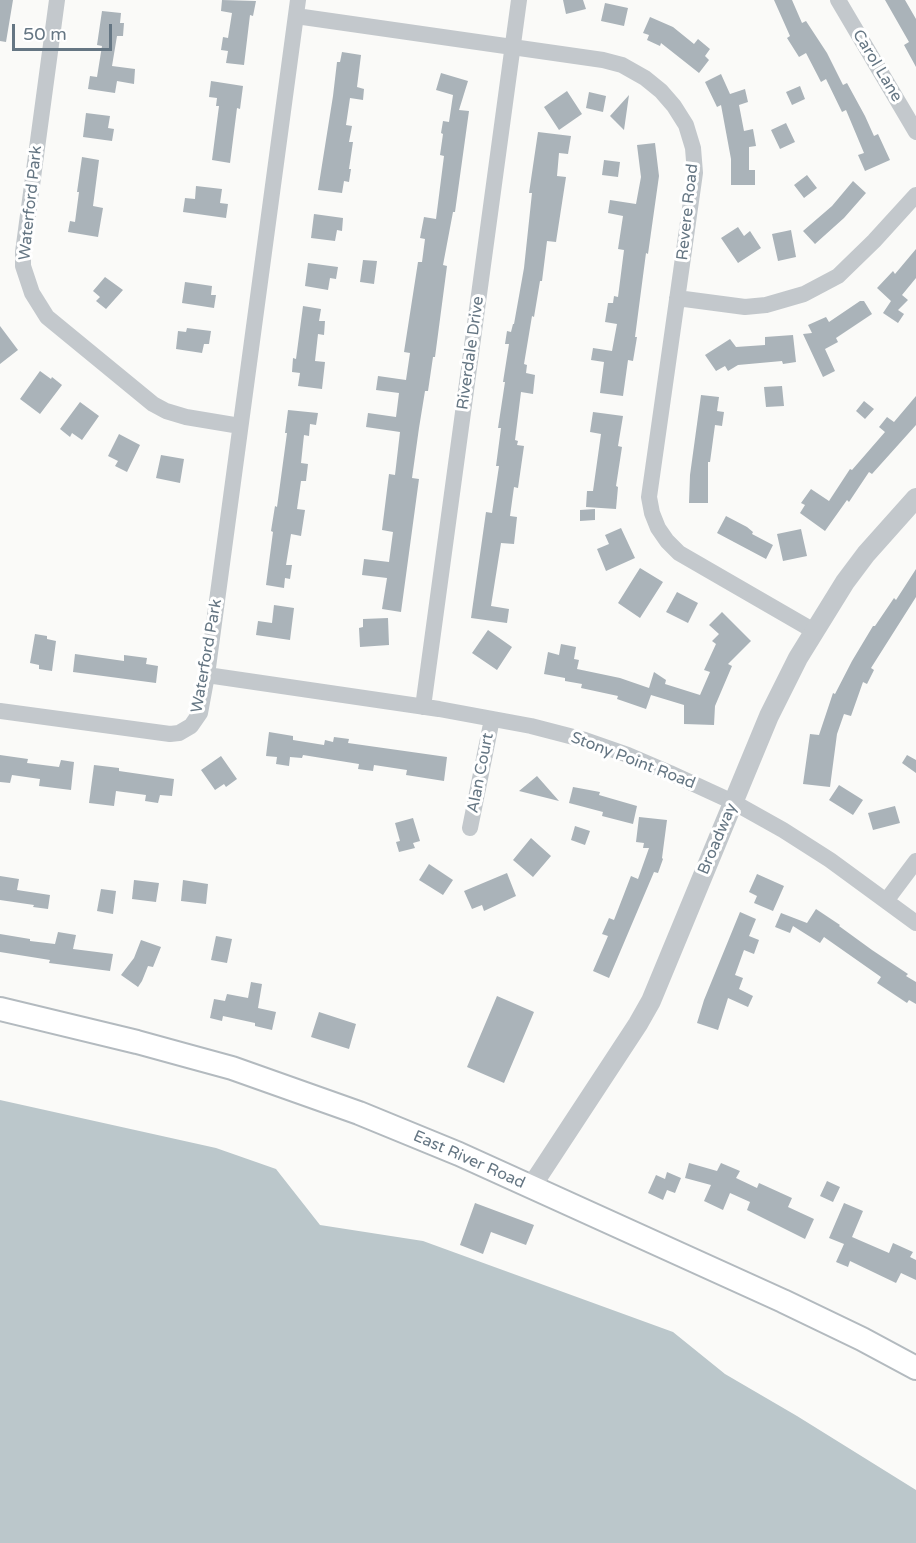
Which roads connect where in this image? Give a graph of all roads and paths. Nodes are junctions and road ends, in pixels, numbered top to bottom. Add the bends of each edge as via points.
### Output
1 (57, 0) edge
2 (519, 0) edge
3 (838, 0) edge
4 (297, 8) edge
5 (513, 48) junction
6 (916, 132) edge
7 (916, 195) edge
8 (677, 298) junction
9 (240, 426) junction
10 (916, 498) edge
11 (814, 631) junction
12 (207, 675) junction
13 (423, 707) junction
14 (0, 711) edge
15 (492, 719) junction
16 (734, 802) junction
17 (470, 828) dead end
18 (916, 861) edge
19 (886, 901) junction
20 (916, 923) edge
21 (0, 1009) edge
22 (531, 1187) junction
23 (916, 1368) edge

1 - 9 street, Waterford Park via 23,252 23,266 32,293 47,317 153,404 186,417
2 - 5 street, Riverdale Drive
3 - 6 street, Carol Lane
4 - 5 street, Revere Road
4 - 9 street, Waterford Park
5 - 8 street, Revere Road via 622,65 662,91 674,106 686,125 695,173
5 - 13 street, Riverdale Drive
7 - 8 street via 838,276 804,294 746,307
8 - 11 street, Revere Road via 649,497 655,520 667,541 680,553
9 - 12 street, Waterford Park
10 - 11 street, Broadway via 866,554
11 - 16 street, Broadway via 769,716
12 - 13 street, Stony Point Road
12 - 14 street, Waterford Park via 200,713 191,726 179,733
13 - 15 street, Stony Point Road
15 - 16 street, Stony Point Road via 585,740 670,772
15 - 17 street, Alan Court
16 - 19 street, Stony Point Road via 821,854
16 - 22 street, Broadway via 651,1001
18 - 19 street
19 - 20 street, Stony Point Road
21 - 22 main road, East River Road via 232,1068 359,1113
22 - 23 main road, East River Road via 783,1301

